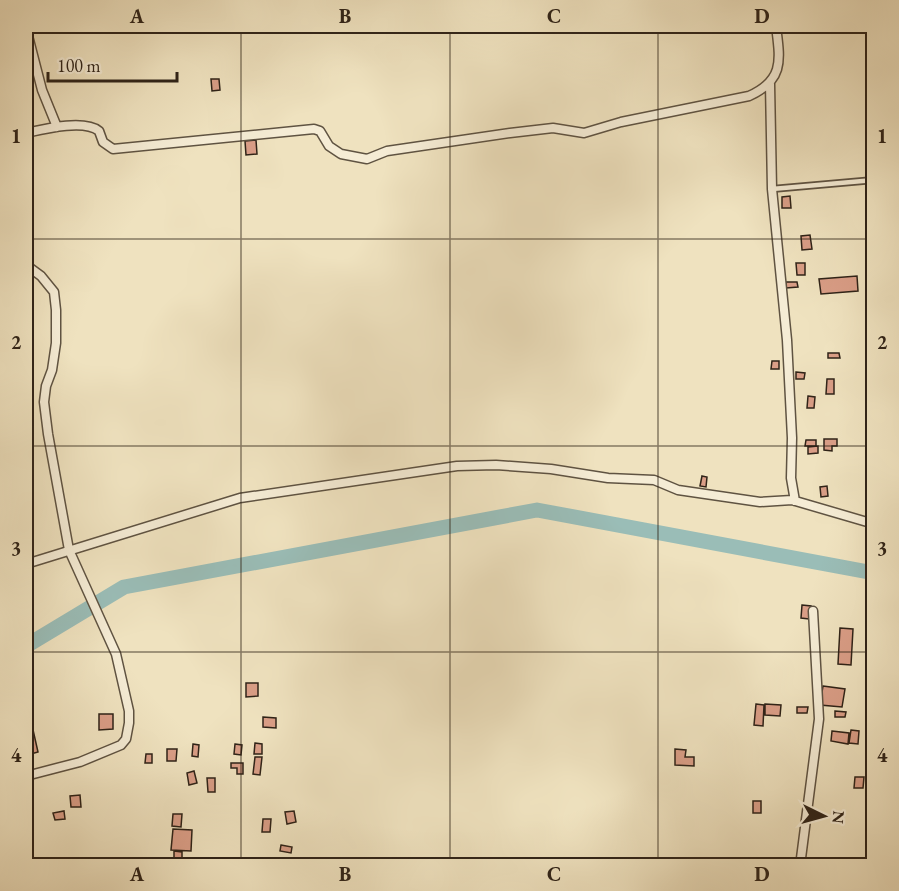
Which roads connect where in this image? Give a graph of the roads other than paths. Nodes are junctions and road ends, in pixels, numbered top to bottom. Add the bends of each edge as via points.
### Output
1 (776, 26) edge
2 (26, 28) edge
3 (770, 84) junction
4 (57, 127) junction
5 (26, 133) edge
6 (873, 180) edge
7 (772, 189) junction
8 (26, 265) edge
9 (795, 501) junction
10 (873, 524) edge
11 (69, 550) junction
12 (26, 564) edge
13 (813, 611) dead end
14 (26, 776) edge
15 (800, 866) edge

1 - 3 street via 779,69
2 - 4 street via 42,90
3 - 4 street via 749,96 584,133 553,128 510,133 387,151 367,159 341,154 314,129 113,149 94,127
3 - 7 street
4 - 5 street
6 - 7 lane
7 - 9 street via 787,340
8 - 11 street via 54,292 56,343 44,402
9 - 10 street
9 - 11 street via 760,502 678,490 654,480 551,469 457,466 240,498
11 - 12 street
11 - 14 street via 116,654 129,723 124,742 80,762
13 - 15 street via 819,720

